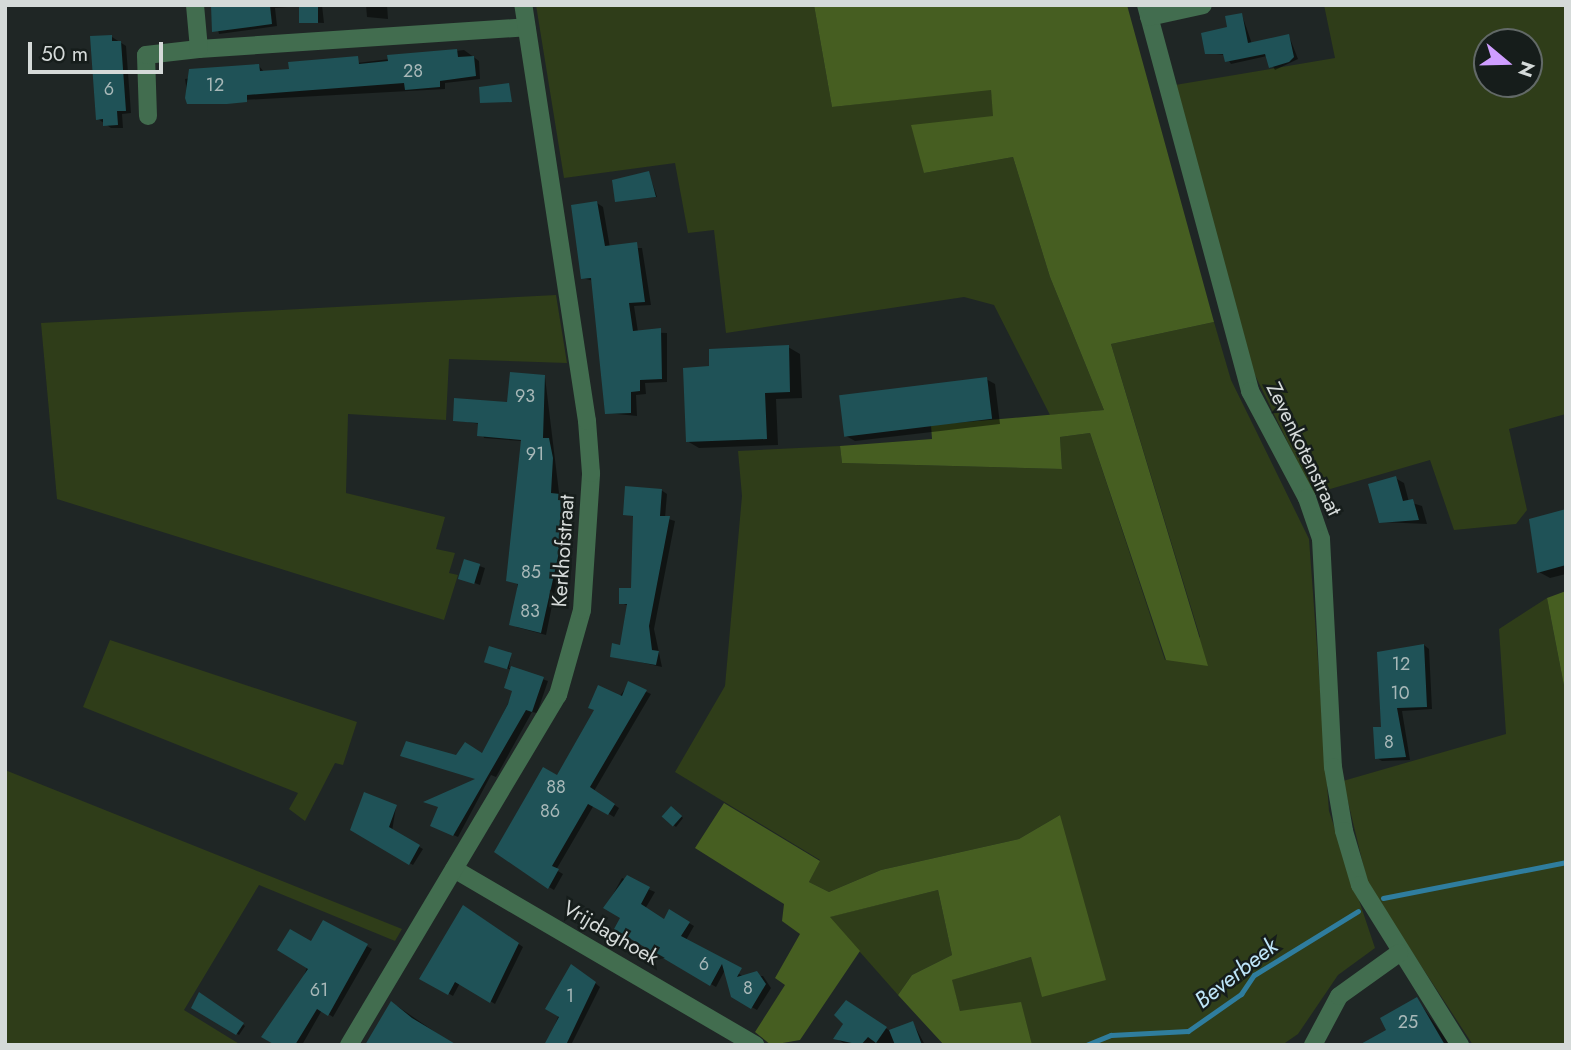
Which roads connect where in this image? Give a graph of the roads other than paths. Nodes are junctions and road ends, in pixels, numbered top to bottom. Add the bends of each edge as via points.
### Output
1 (195, 5) edge
2 (523, 5) edge
3 (1203, 5) edge
4 (1147, 11) edge
5 (526, 27) junction
6 (198, 49) junction
7 (148, 116) dead end
8 (454, 869) junction
9 (1399, 953) junction
10 (746, 1042) edge
11 (349, 1045) edge
12 (1312, 1045) edge
13 (1460, 1045) edge

1 - 6 street
2 - 5 street, Kerkhofstraat
3 - 4 street
4 - 9 street, Zevenkotenstraat via 1250,391 1307,498 1321,539 1334,767 1344,831 1360,885
5 - 6 street
5 - 8 street, Kerkhofstraat via 587,421 591,473 582,610 558,695
6 - 7 street via 146,55
8 - 10 street, Vrijdaghoek
8 - 11 street, Kerkhofstraat
9 - 12 street via 1339,996
9 - 13 street, Zevenkotenstraat

